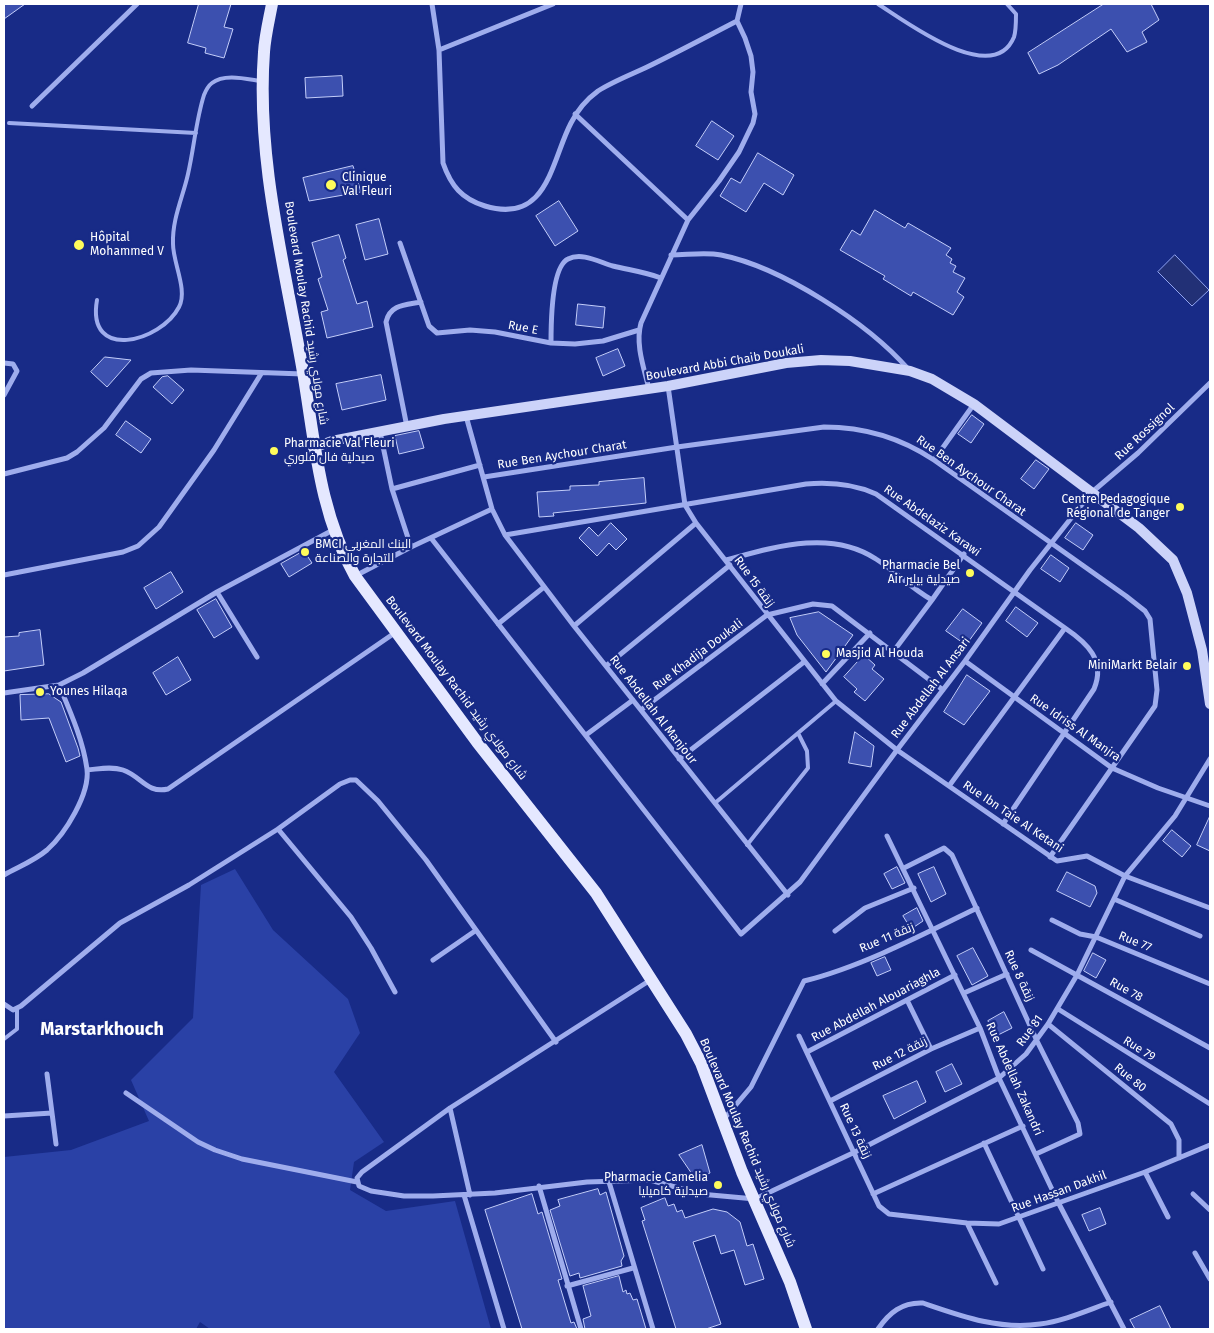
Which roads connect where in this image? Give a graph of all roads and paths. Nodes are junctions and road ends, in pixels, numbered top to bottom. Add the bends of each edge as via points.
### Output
1 (137, 4) edge
2 (272, 4) edge
3 (432, 4) edge
4 (553, 4) edge
5 (741, 4) edge
6 (878, 4) edge
7 (1006, 4) edge
8 (737, 21) junction
9 (439, 50) junction
10 (263, 81) junction
11 (32, 106) dead end
12 (576, 114) junction
13 (10, 123) dead end
14 (196, 133) junction
15 (688, 220) junction
16 (400, 243) dead end
17 (671, 255) junction
18 (661, 278) junction
19 (97, 300) dead end
20 (421, 302) junction
21 (639, 330) junction
22 (550, 343) junction
23 (4, 363) edge
24 (910, 371) junction
25 (261, 374) junction
26 (303, 374) junction
27 (1210, 383) edge
28 (668, 386) junction
29 (649, 389) junction
30 (4, 395) edge
31 (974, 404) junction
32 (466, 416) junction
33 (407, 427) junction
34 (380, 432) junction
35 (677, 447) junction
36 (313, 448) junction
37 (934, 460) junction
38 (480, 465) junction
39 (4, 474) edge
40 (484, 477) junction
41 (392, 489) junction
42 (1091, 493) junction
43 (685, 505) junction
44 (492, 510) junction
45 (696, 523) junction
46 (333, 530) junction
47 (506, 535) junction
48 (431, 538) junction
49 (1050, 543) junction
50 (411, 547) junction
51 (964, 554) junction
52 (726, 560) junction
53 (730, 565) junction
54 (4, 575) edge
55 (355, 576) junction
56 (544, 588) junction
57 (217, 592) junction
58 (1014, 592) junction
59 (932, 600) junction
60 (767, 616) junction
61 (498, 624) junction
62 (574, 626) junction
63 (1066, 628) junction
64 (397, 632) junction
65 (870, 633) junction
66 (893, 652) junction
67 (257, 658) dead end
68 (966, 661) junction
69 (804, 662) junction
70 (606, 666) junction
71 (822, 684) junction
72 (59, 685) junction
73 (943, 690) junction
74 (4, 693) edge
75 (1014, 697) junction
76 (633, 700) junction
77 (836, 701) junction
78 (1210, 704) edge
79 (641, 710) junction
80 (1065, 734) junction
81 (586, 735) junction
82 (799, 735) junction
83 (897, 750) junction
84 (680, 759) junction
85 (1210, 759) edge
86 (1112, 768) junction
87 (87, 770) junction
88 (949, 786) junction
89 (1187, 799) junction
90 (715, 803) junction
91 (1210, 806) edge
92 (1004, 824) junction
93 (278, 829) junction
94 (887, 836) dead end
95 (747, 845) junction
96 (1050, 857) junction
97 (904, 868) junction
98 (4, 875) edge
99 (1125, 876) junction
100 (914, 888) junction
101 (788, 895) junction
102 (1114, 899) junction
103 (976, 908) junction
104 (1210, 908) edge
105 (1052, 920) dead end
106 (933, 929) junction
107 (475, 931) junction
108 (834, 931) dead end
109 (1200, 936) dead end
110 (1096, 937) junction
111 (1031, 950) dead end
112 (433, 960) dead end
113 (1007, 974) junction
114 (955, 975) junction
115 (1077, 975) junction
116 (652, 979) junction
117 (1210, 984) edge
118 (395, 992) dead end
119 (964, 993) junction
120 (907, 1000) junction
121 (4, 1004) edge
122 (16, 1009) junction
123 (1058, 1009) junction
124 (1048, 1024) junction
125 (980, 1028) junction
126 (800, 1036) dead end
127 (4, 1039) edge
128 (1037, 1041) junction
129 (556, 1042) junction
130 (1210, 1048) edge
131 (931, 1049) junction
132 (807, 1052) junction
133 (47, 1074) dead end
134 (999, 1078) junction
135 (126, 1093) dead end
136 (830, 1101) junction
137 (1210, 1104) edge
138 (450, 1108) junction
139 (52, 1113) junction
140 (4, 1116) edge
141 (723, 1120) junction
142 (1023, 1126) junction
143 (984, 1143) junction
144 (56, 1144) dead end
145 (1210, 1145) edge
146 (855, 1152) junction
147 (1036, 1154) junction
148 (1179, 1158) junction
149 (1145, 1172) junction
150 (357, 1182) junction
151 (608, 1182) junction
152 (539, 1186) junction
153 (873, 1194) junction
154 (1193, 1194) dead end
155 (464, 1195) junction
156 (470, 1195) junction
157 (756, 1199) junction
158 (1058, 1202) junction
159 (1210, 1210) edge
160 (908, 1216) joint
161 (1168, 1217) dead end
162 (1018, 1219) junction
163 (967, 1223) junction
164 (1195, 1253) dead end
165 (633, 1268) junction
166 (1043, 1269) dead end
167 (1210, 1279) edge
168 (996, 1283) dead end
169 (567, 1286) junction
170 (1111, 1302) junction
171 (504, 1329) edge
172 (580, 1329) edge
173 (653, 1329) edge
174 (806, 1329) edge
175 (878, 1329) edge
176 (1124, 1329) edge

1 - 11 street
2 - 10 main road, Boulevard Moulay Rachid شارع مولاي رشيد
3 - 9 street
4 - 9 street
5 - 8 street
6 - 7 lane via 948,47 986,58 1004,50 1014,37 1016,14
8 - 12 street via 598,91
8 - 15 street via 751,56 753,123 734,159
9 - 12 street via 443,163 458,192 471,202 505,209 529,203 550,179
10 - 14 lane via 234,78 214,81 205,94
10 - 26 main road, Boulevard Moulay Rachid شارع مولاي رشيد via 271,183
12 - 15 street
13 - 14 lane
14 - 19 lane via 172,242 182,297 179,309 152,332 118,341 109,338 98,327
15 - 17 street
16 - 20 street, Rue E
17 - 18 street
17 - 24 street via 718,255 777,276 870,331
18 - 21 street
18 - 22 street via 586,257 566,260 556,281
20 - 22 street, Rue E via 429,326 437,333 495,332
20 - 33 street via 394,308 386,322
21 - 22 street, Rue E via 604,342
21 - 29 street
23 - 30 street via 13,364 17,371
24 - 28 street, Boulevard Abbi Chaib Doukali via 858,362 821,360 786,363
24 - 31 street, Boulevard Abbi Chaib Doukali via 932,379
25 - 26 street
25 - 39 street via 191,370 151,373 141,379 104,428 77,452 66,458
25 - 54 street via 214,450 148,539 123,552
26 - 36 main road, Boulevard Moulay Rachid شارع مولاي رشيد
27 - 42 street, Rue Rossignol via 1138,453
28 - 29 street, Boulevard Abbi Chaib Doukali
28 - 35 street, Rue 15 زنقة
29 - 32 street, Boulevard Abbi Chaib Doukali
31 - 37 street
31 - 42 street, Boulevard Abbi Chaib Doukali
32 - 33 street, Boulevard Abbi Chaib Doukali
32 - 38 street, Rue Abdellah Al Manjour
33 - 34 street, Boulevard Abbi Chaib Doukali
34 - 36 street, Boulevard Abbi Chaib Doukali
34 - 41 street
35 - 37 street, Rue Ben Aychour Charat via 832,427 902,441
35 - 40 street, Rue Ben Aychour Charat
35 - 43 street, Rue 15 زنقة
36 - 46 main road, Boulevard Moulay Rachid شارع مولاي رشيد
37 - 49 street, Rue Ben Aychour Charat
38 - 40 street, Rue Abdellah Al Manjour
38 - 41 street
40 - 44 street, Rue Abdellah Al Manjour
41 - 50 street
42 - 49 street, Rue Abdellah Al Ansari
42 - 78 street, Boulevard Abbi Chaib Doukali via 1139,528 1174,560 1183,580 1199,641
43 - 45 street, Rue 15 زنقة
43 - 47 street, Rue Abdelaziz Karawi
43 - 51 street, Rue Abdelaziz Karawi via 806,484 840,484 876,494
44 - 47 street, Rue Abdellah Al Manjour
44 - 48 street
45 - 52 street, Rue 15 زنقة
45 - 62 street
46 - 55 main road, Boulevard Moulay Rachid شارع مولاي رشيد
46 - 57 street
47 - 56 street, Rue Abdellah Al Manjour
48 - 50 street
48 - 61 street
49 - 58 street, Rue Abdellah Al Ansari
49 - 86 street, Rue Ben Aychour Charat via 1126,596 1150,619 1156,701
50 - 55 street
51 - 58 street, Rue Abdelaziz Karawi
51 - 59 street
52 - 53 street, Rue 15 زنقة
52 - 59 street via 813,542 835,543 874,558
53 - 60 street, Rue 15 زنقة
53 - 70 street
55 - 64 main road, Boulevard Moulay Rachid شارع مولاي رشيد
56 - 61 street
56 - 62 street, Rue Abdellah Al Manjour
57 - 67 street
57 - 72 street via 114,656
58 - 63 street, Rue Abdelaziz Karawi
58 - 68 street, Rue Abdellah Al Ansari
59 - 66 street
60 - 65 street via 813,604 826,604
60 - 69 street, Rue 15 زنقة
60 - 79 street, Rue Khadija Doukali
61 - 81 street
62 - 70 street, Rue Abdellah Al Manjour
63 - 75 street
63 - 80 street, Rue Abdelaziz Karawi via 1091,648 1097,679 1090,697
64 - 87 street via 168,789 153,789 125,770
64 - 116 main road, Boulevard Moulay Rachid شارع مولاي رشيد via 477,742 596,893
65 - 66 street
65 - 71 street
66 - 73 street
68 - 73 street, Rue Abdellah Al Ansari
68 - 75 street, Rue Idriss Al Manjra
69 - 71 street, Rue 15 زنقة
69 - 84 street
70 - 76 street, Rue Abdellah Al Manjour
71 - 77 street, Rue 15 زنقة
72 - 74 street
72 - 87 street
73 - 83 street, Rue Abdellah Al Ansari
75 - 80 street, Rue Idriss Al Manjra
75 - 88 street
76 - 79 street, Rue Abdellah Al Manjour
76 - 81 street
77 - 82 lane
77 - 83 street, Rue 15 زنقة
79 - 84 street, Rue Abdellah Al Manjour
80 - 86 street, Rue Idriss Al Manjra
80 - 92 street, Rue Abdelaziz Karawi
81 - 101 street, Rue Abdellah Al Ansari via 741,934
82 - 90 lane
82 - 95 lane via 807,751 808,768
83 - 88 street, Rue Ibn Taie Al Ketani
83 - 101 street, Rue Abdellah Al Ansari via 828,846
84 - 90 street, Rue Abdellah Al Manjour
85 - 89 street, Rue 81
86 - 89 street, Rue Idriss Al Manjra
86 - 96 street, Rue Ben Aychour Charat
87 - 98 street via 86,784 67,827 43,852
88 - 92 street, Rue Ibn Taie Al Ketani
89 - 91 street, Rue Idriss Al Manjra
89 - 99 street, Rue 81
90 - 95 street, Rue Abdellah Al Manjour
92 - 96 street, Rue Ibn Taie Al Ketani
93 - 107 street via 340,784 356,780 378,801 426,860
93 - 118 street via 351,917
93 - 122 street via 189,885 120,923 53,982
94 - 97 street, Rue Abdellah Zakandri
95 - 101 street, Rue Abdellah Al Manjour
96 - 99 street, Rue Ibn Taie Al Ketani via 1060,862 1087,856
97 - 100 street, Rue Abdellah Zakandri
97 - 103 street, Rue 8 زنقة via 944,848 958,865
99 - 102 street, Rue 81
99 - 104 street, Rue Ibn Taie Al Ketani
100 - 106 street, Rue Abdellah Zakandri
100 - 108 street via 865,908
102 - 109 street
102 - 110 street, Rue 81
103 - 106 street, Rue 11 زنقة
103 - 113 street, Rue 8 زنقة
105 - 110 street, Rue 77 via 1080,934
106 - 114 street, Rue Abdellah Zakandri
106 - 141 street, Rue 11 زنقة via 838,971 804,981 750,1087
107 - 112 street
107 - 129 street
110 - 115 street, Rue 81
110 - 117 street, Rue 77
111 - 115 street, Rue 78
113 - 119 street
113 - 128 street, Rue 8 زنقة
114 - 119 street, Rue Abdellah Zakandri
114 - 120 street, Rue Abdellah Alouariaghla
115 - 123 street, Rue 81
115 - 130 street, Rue 78
116 - 129 street
116 - 141 main road, Boulevard Moulay Rachid شارع مولاي رشيد via 701,1063
119 - 125 street, Rue Abdellah Zakandri
120 - 131 street
120 - 132 street, Rue Abdellah Alouariaghla
121 - 122 street
122 - 127 lane via 17,1029
123 - 124 street, Rue 81
123 - 137 street, Rue 79
124 - 128 street, Rue 81
124 - 148 street, Rue 80 via 1171,1124 1179,1140
125 - 131 street, Rue 12 زنقة
125 - 134 street, Rue Abdellah Zakandri
126 - 132 street, Rue 13 زنقة
128 - 134 street, Rue 81
128 - 147 street, Rue 8 زنقة via 1080,1128 1080,1134
129 - 138 street
131 - 136 street, Rue 12 زنقة
132 - 136 street, Rue 13 زنقة
133 - 139 street
134 - 142 street, Rue Abdellah Zakandri
134 - 146 street, Rue 81
135 - 150 street via 215,1150
136 - 146 street, Rue 13 زنقة
138 - 150 street via 362,1172
138 - 156 street
139 - 140 street
139 - 144 street
141 - 157 main road, Boulevard Moulay Rachid شارع مولاي رشيد
142 - 143 street
142 - 147 street, Rue Abdellah Zakandri
143 - 153 street
143 - 162 street
145 - 148 street, Rue Hassan Dakhil
146 - 153 street, Rue 13 زنقة
146 - 157 street, Rue 81
147 - 158 street, Rue Abdellah Zakandri
148 - 149 street, Rue Hassan Dakhil
149 - 158 street, Rue Hassan Dakhil
149 - 161 street
150 - 155 street via 364,1190 404,1196
151 - 152 street
151 - 157 street via 650,1180 700,1194
151 - 165 street
152 - 156 street
152 - 169 street
153 - 160 street, Rue 13 زنقة via 882,1210
154 - 159 street
155 - 156 street
155 - 171 street
157 - 174 main road, Boulevard Moulay Rachid شارع مولاي رشيد
158 - 162 street, Rue Hassan Dakhil
158 - 170 street, Rue Abdellah Zakandri
160 - 163 street, Rue Hassan Dakhil
162 - 163 street, Rue Hassan Dakhil via 992,1225
162 - 166 street
163 - 168 street
164 - 167 street
165 - 169 street
165 - 173 street
169 - 172 street
170 - 175 street via 1053,1322 1026,1325 974,1320 914,1302 895,1310
170 - 176 street, Rue Abdellah Zakandri

